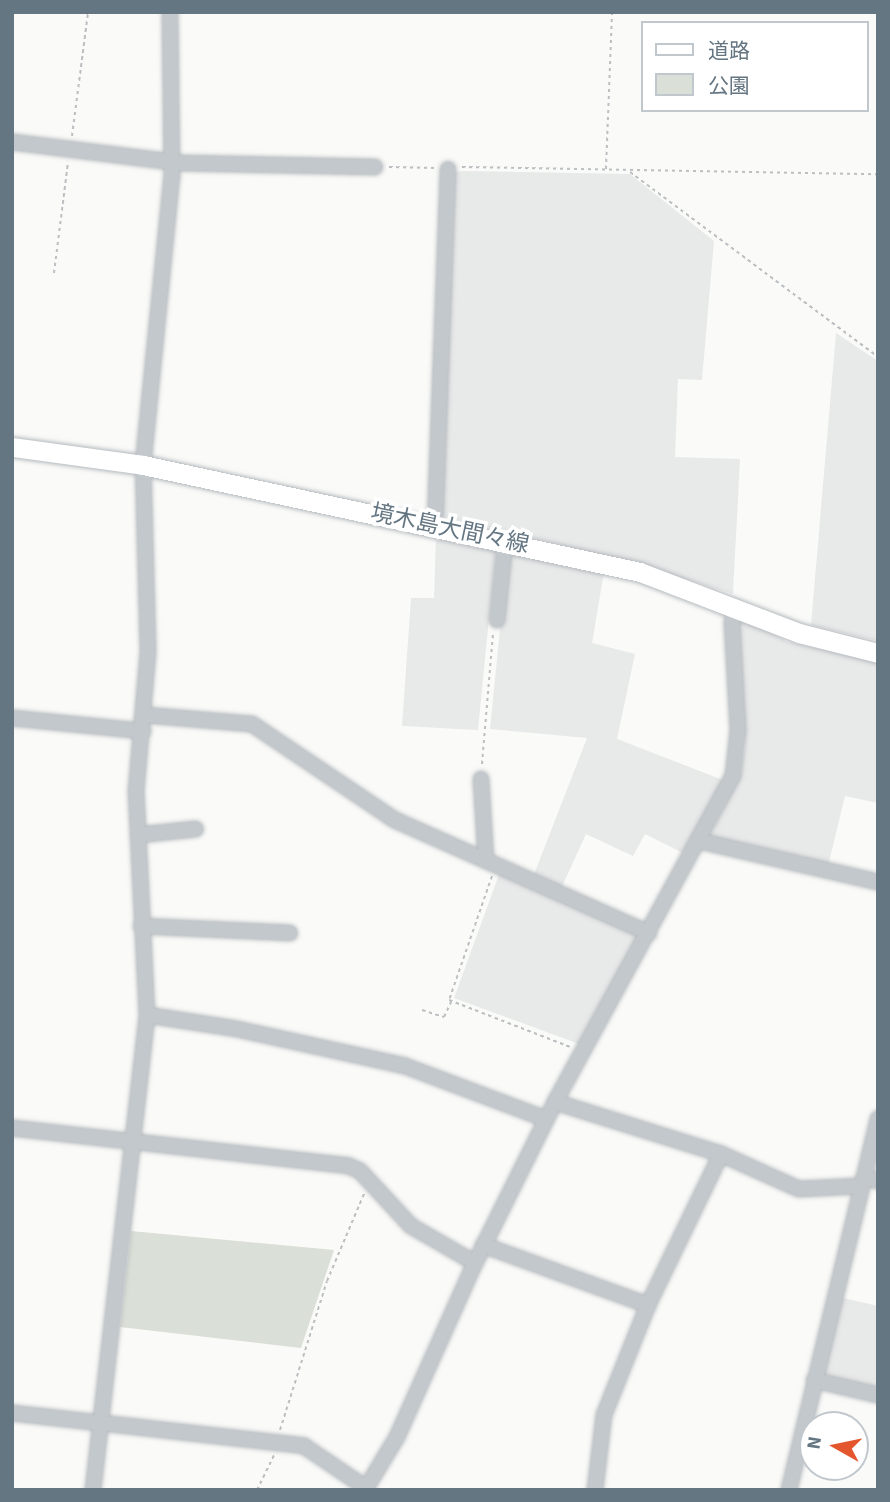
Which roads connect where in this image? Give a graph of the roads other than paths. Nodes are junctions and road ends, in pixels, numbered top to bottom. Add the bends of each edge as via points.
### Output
1 (170, 12) edge
2 (12, 142) edge
3 (173, 162) junction
4 (375, 167) road end
5 (448, 169) road end
6 (12, 447) edge
7 (143, 465) junction
8 (435, 525) junction
9 (505, 541) junction
10 (736, 608) junction
11 (497, 620) road end
12 (878, 653) edge
13 (145, 715) junction
14 (12, 718) edge
15 (143, 731) junction
16 (481, 779) road end
17 (196, 829) dead end
18 (138, 835) junction
19 (699, 841) junction
20 (491, 863) junction
21 (878, 882) edge
22 (141, 926) junction
23 (290, 933) dead end
24 (649, 933) junction
25 (147, 1015) junction
26 (555, 1102) junction
27 (546, 1119) junction
28 (878, 1119) edge
29 (12, 1128) edge
30 (135, 1142) junction
31 (722, 1154) junction
32 (868, 1181) edge
33 (483, 1245) junction
34 (475, 1263) junction
35 (648, 1305) junction
36 (814, 1380) junction
37 (878, 1395) edge
38 (12, 1413) edge
39 (102, 1423) junction
40 (366, 1489) edge
41 (93, 1490) edge
42 (595, 1490) edge
43 (789, 1490) edge

1 - 3 street
2 - 3 street
3 - 4 street
3 - 7 street
5 - 8 street
6 - 7 main road, 境木島大間々線
7 - 8 main road, 境木島大間々線
7 - 13 street
8 - 9 main road, 境木島大間々線
9 - 10 main road, 境木島大間々線 via 665,579
9 - 11 street
10 - 12 main road, 境木島大間々線 via 799,633
10 - 19 street via 732,622 737,766
13 - 15 street
13 - 20 street via 252,723 375,809
14 - 15 street
15 - 18 street via 137,778
16 - 20 street
17 - 18 street
18 - 22 street
19 - 21 street
19 - 24 street
20 - 24 street
22 - 23 street
22 - 25 street
24 - 26 street
25 - 27 street via 237,1029 405,1066
25 - 30 street
26 - 27 street
26 - 31 street
27 - 33 street
28 - 32 street
29 - 30 street
30 - 34 street via 349,1166 370,1181 411,1226
30 - 39 street
31 - 32 street via 799,1189
31 - 35 street
32 - 36 street
33 - 34 street
33 - 35 street
34 - 40 street via 397,1437
35 - 42 street via 604,1416
36 - 37 street
36 - 43 street
38 - 39 street
39 - 40 street via 314,1449
39 - 41 street

